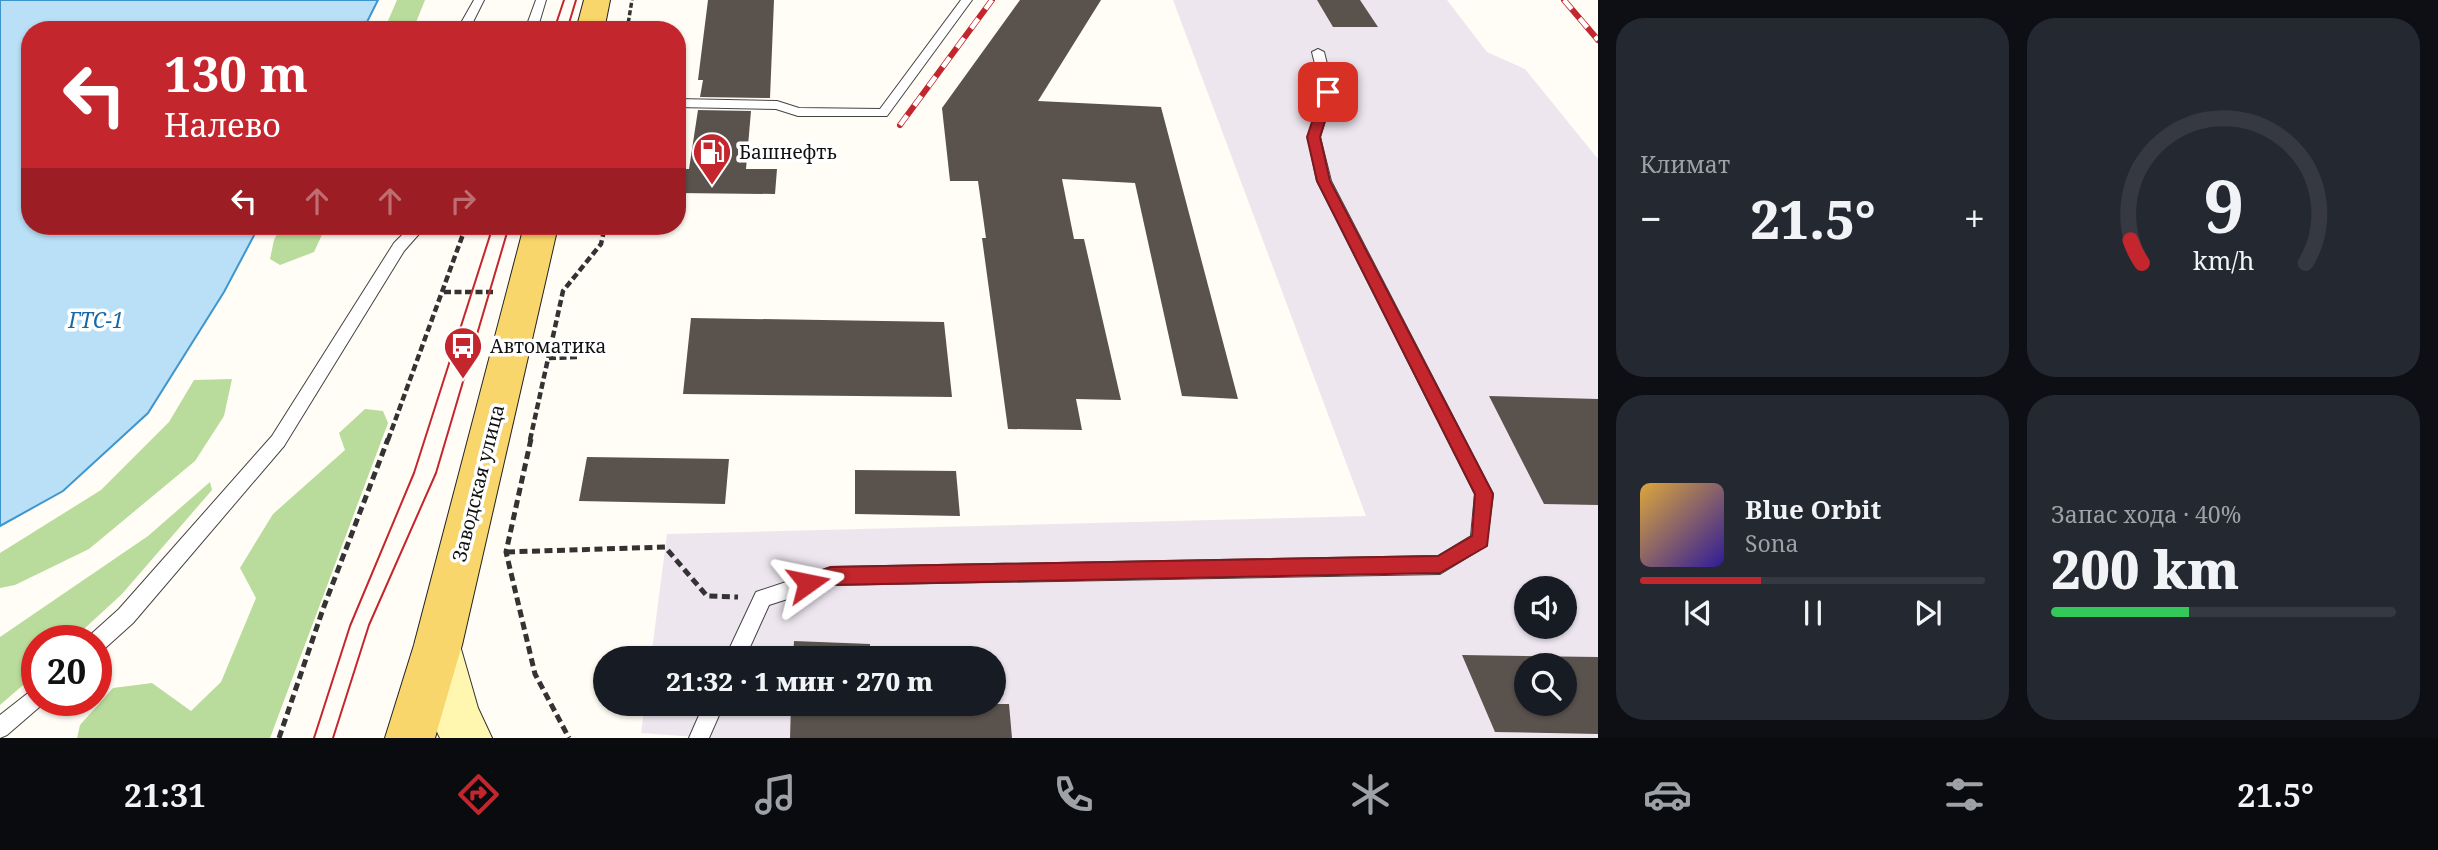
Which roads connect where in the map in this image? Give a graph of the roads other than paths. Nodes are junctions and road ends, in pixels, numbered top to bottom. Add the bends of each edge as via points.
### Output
1 (479, 0) edge
2 (528, 0) edge
3 (597, 0) edge
4 (967, 0) edge
5 (539, 5) edge
6 (468, 21) edge
7 (592, 21) edge
8 (1318, 52) dead end
9 (686, 103) edge
10 (410, 235) edge
11 (539, 235) edge
12 (112, 629) edge
13 (438, 645) junction
14 (741, 646) edge
15 (21, 710) edge
16 (709, 716) edge
17 (0, 728) edge
18 (410, 738) edge
19 (467, 738) edge
20 (699, 738) edge

1 - 6 lane
2 - 5 lane
3 - 7 main road
4 - 9 lane via 883,113 798,112 777,104
8 - 14 lane via 1328,92 1314,137 1324,181 1484,494 1480,540 1440,565 831,576 763,598
10 - 12 lane via 278,441
11 - 13 main road, Заводская улица
13 - 18 main road, Заводская улица
13 - 19 street via 455,716
15 - 17 lane
16 - 20 lane

